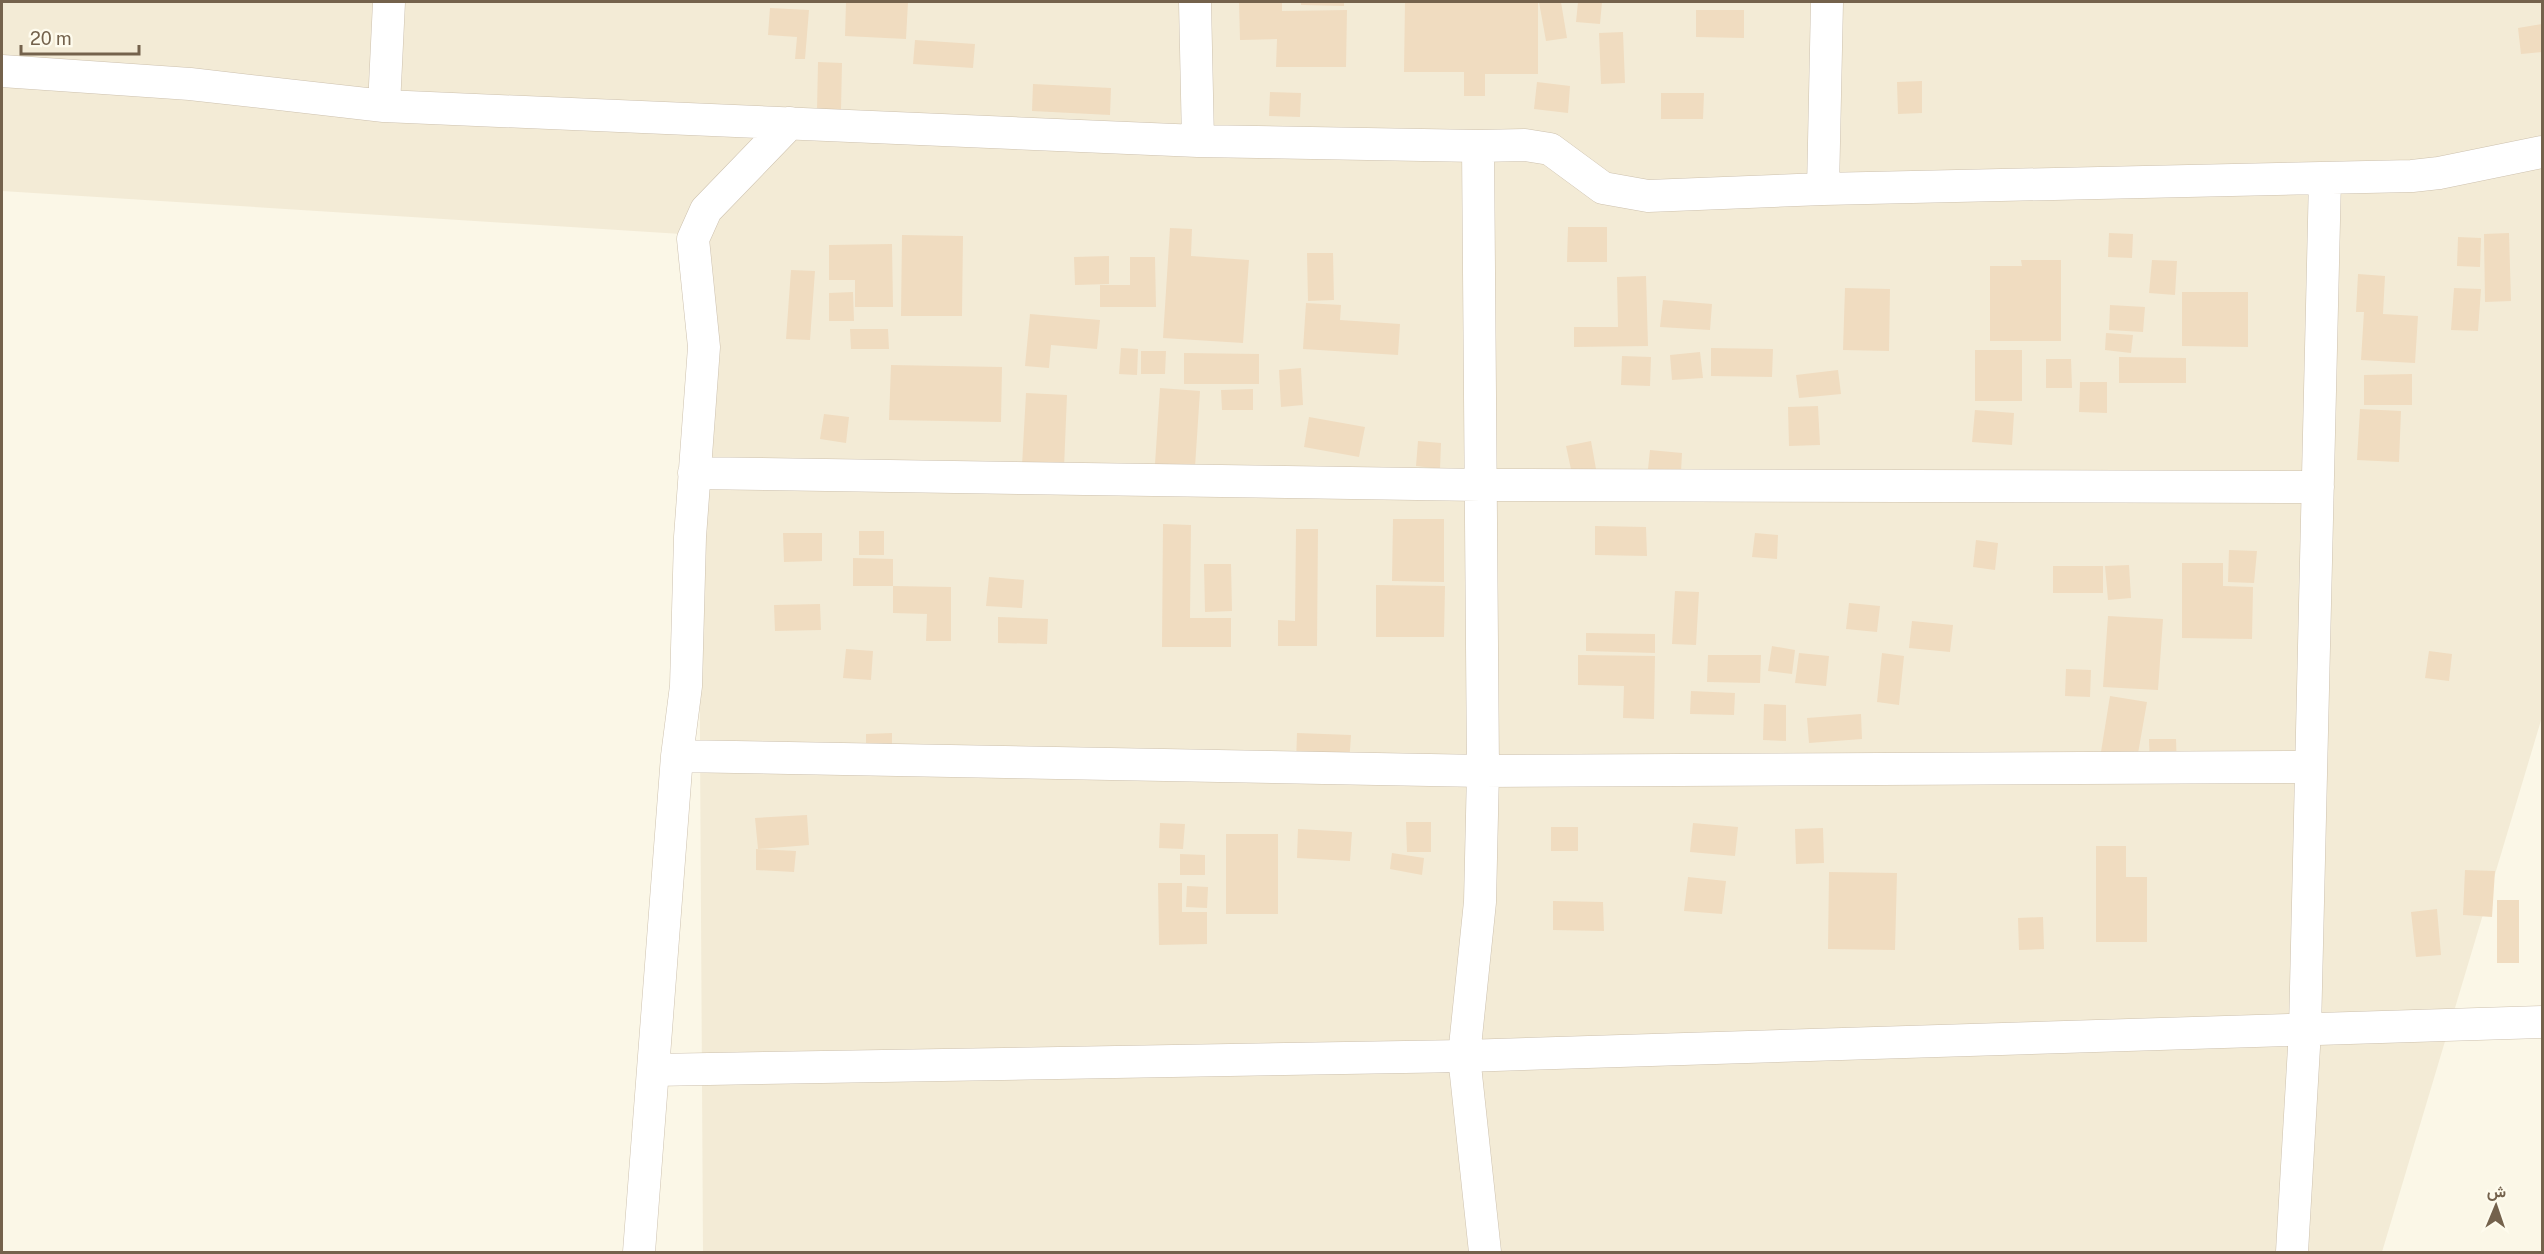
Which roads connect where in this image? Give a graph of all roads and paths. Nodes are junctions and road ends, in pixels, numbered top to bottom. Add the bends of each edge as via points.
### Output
1 (389, 2) edge
2 (1195, 2) edge
3 (1827, 2) edge
4 (2, 71) edge
5 (384, 106) junction
6 (790, 123) junction
7 (1198, 141) junction
8 (1478, 146) junction
9 (2542, 152) edge
10 (2325, 178) junction
11 (1823, 189) junction
12 (694, 473) junction
13 (1481, 485) junction
14 (2318, 487) junction
15 (677, 756) junction
16 (2311, 767) junction
17 (1483, 771) junction
18 (2542, 1022) edge
19 (2305, 1030) junction
20 (1464, 1056) junction
21 (653, 1070) junction
22 (639, 1252) edge
23 (1485, 1252) edge
24 (2292, 1252) edge

1 - 5 street
2 - 7 street
3 - 11 street
4 - 5 street via 190,84
5 - 6 street
6 - 7 street
6 - 12 street via 706,210 693,239 704,347
7 - 8 street
8 - 11 street via 1550,149 1603,188 1648,196
8 - 13 street
9 - 10 street via 2439,173
10 - 11 street
10 - 14 street
12 - 13 street
12 - 15 street via 686,686
13 - 14 street
13 - 17 street
14 - 16 street
15 - 17 street
15 - 21 street
16 - 17 street
16 - 19 street
17 - 20 street via 1480,902
18 - 19 street
19 - 20 street
19 - 24 street
20 - 21 street
20 - 23 street
21 - 22 street

